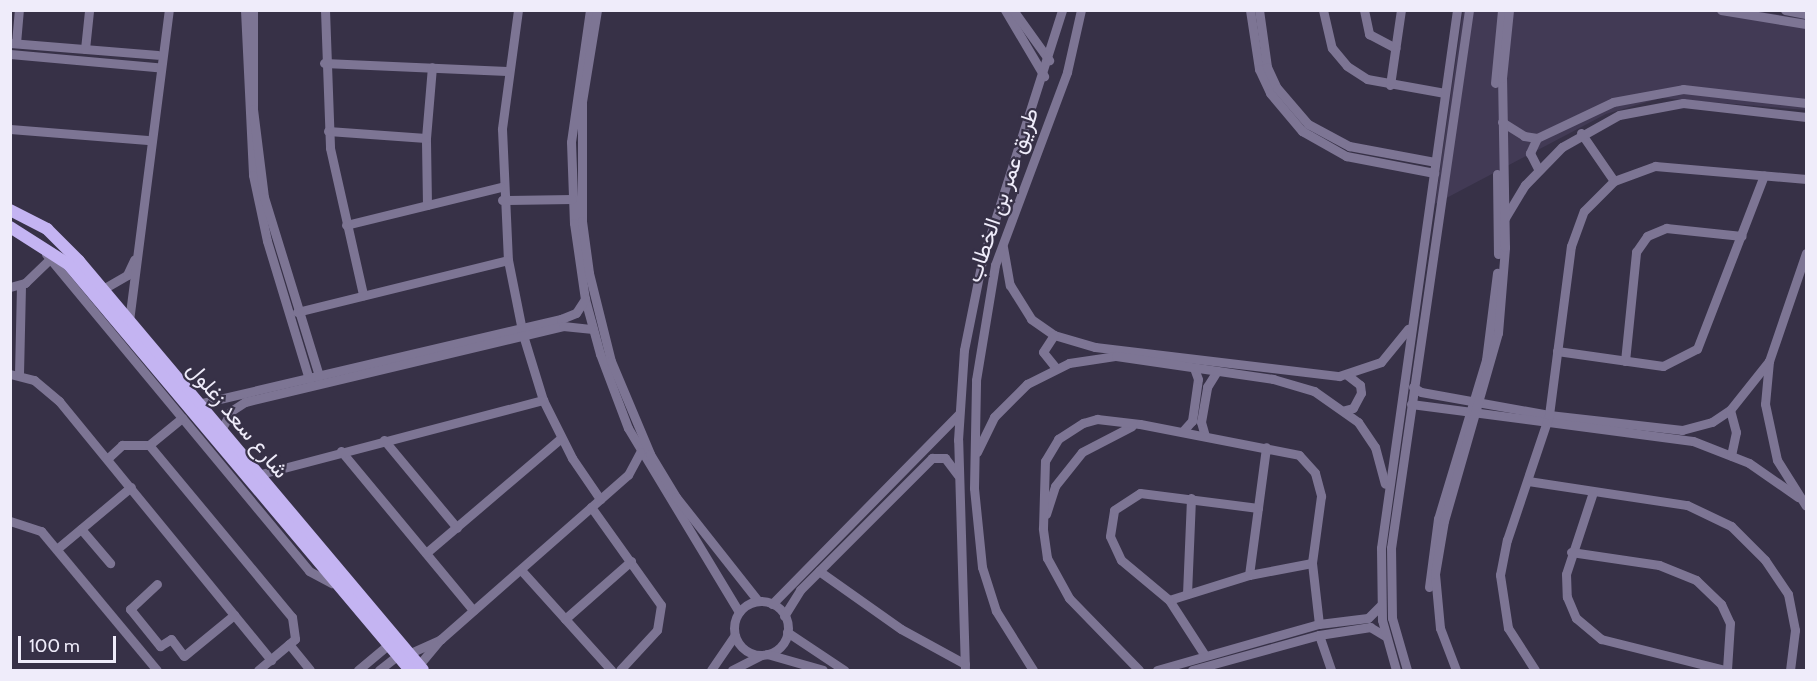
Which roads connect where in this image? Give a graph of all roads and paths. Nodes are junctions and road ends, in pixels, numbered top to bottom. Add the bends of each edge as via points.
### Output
1 (19, 10) edge
2 (88, 10) edge
3 (163, 10) edge
4 (169, 10) edge
5 (245, 10) edge
6 (253, 10) edge
7 (325, 10) edge
8 (590, 10) edge
9 (597, 10) edge
10 (1005, 10) edge
11 (1013, 10) edge
12 (1062, 10) edge
13 (1082, 10) edge
14 (1250, 10) edge
15 (1259, 10) edge
16 (1323, 10) edge
17 (1364, 10) edge
18 (1401, 10) edge
19 (1457, 10) edge
20 (1469, 10) edge
21 (1502, 10) edge
22 (1509, 10) edge
23 (1721, 10) edge
24 (1785, 10) edge
25 (516, 13) edge
26 (1806, 14) edge
27 (1806, 24) edge
28 (13, 43) edge
29 (1395, 48) junction
30 (85, 49) junction
31 (10, 54) edge
32 (158, 55) junction
33 (1049, 60) junction
34 (324, 63) junction
35 (157, 67) junction
36 (432, 67) junction
37 (507, 71) junction
38 (1044, 76) junction
39 (1390, 85) junction
40 (1445, 93) junction
41 (1806, 104) edge
42 (1806, 117) edge
43 (1502, 122) junction
44 (10, 129) edge
45 (328, 131) junction
46 (1581, 133) junction
47 (426, 138) junction
48 (1538, 138) junction
49 (148, 140) junction
50 (1435, 162) junction
51 (1538, 169) junction
52 (1434, 173) junction
53 (1764, 175) junction
54 (1806, 179) edge
55 (1614, 180) junction
56 (501, 187) junction
57 (572, 199) junction
58 (502, 200) junction
59 (427, 205) junction
60 (10, 210) edge
61 (1504, 221) junction
62 (346, 225) junction
63 (10, 227) edge
64 (10, 232) edge
65 (1742, 236) junction
66 (1003, 242) junction
67 (1806, 253) edge
68 (51, 258) junction
69 (508, 260) junction
70 (16, 286) edge
71 (103, 289) junction
72 (363, 295) junction
73 (585, 300) junction
74 (15, 312) edge
75 (297, 312) junction
76 (1413, 319) junction
77 (129, 321) junction
78 (593, 329) junction
79 (523, 332) junction
80 (1054, 335) junction
81 (1557, 351) junction
82 (15, 357) edge
83 (1769, 361) junction
84 (1625, 362) junction
85 (161, 368) junction
86 (1056, 368) junction
87 (1194, 368) junction
88 (1217, 371) junction
89 (15, 374) edge
90 (1347, 375) junction
91 (319, 376) junction
92 (309, 379) junction
93 (1413, 387) junction
94 (543, 400) junction
95 (198, 404) junction
96 (1411, 404) junction
97 (1476, 407) junction
98 (1345, 410) junction
99 (1730, 410) junction
100 (959, 414) junction
101 (182, 418) junction
102 (1548, 419) junction
103 (1140, 424) junction
104 (220, 432) junction
105 (1182, 432) junction
106 (1205, 436) junction
107 (561, 438) junction
108 (384, 440) junction
109 (149, 445) junction
110 (1266, 447) junction
111 (341, 451) junction
112 (640, 452) junction
113 (1731, 454) junction
114 (107, 459) junction
115 (974, 460) junction
116 (651, 472) junction
117 (257, 475) junction
118 (628, 475) junction
119 (959, 476) junction
120 (1528, 481) junction
121 (131, 487) junction
122 (1593, 492) junction
123 (1798, 497) junction
124 (1191, 498) junction
125 (600, 499) junction
126 (1386, 504) junction
127 (1806, 506) edge
128 (591, 507) junction
129 (1258, 507) junction
130 (10, 521) edge
131 (457, 528) junction
132 (1043, 528) junction
133 (81, 529) junction
134 (58, 548) junction
135 (1571, 552) junction
136 (426, 554) junction
137 (631, 561) junction
138 (110, 563) dead end
139 (1312, 563) junction
140 (521, 570) junction
141 (819, 571) junction
142 (1249, 575) junction
143 (332, 583) junction
144 (157, 584) dead end
145 (1187, 594) junction
146 (1169, 600) junction
147 (758, 601) junction
148 (772, 604) junction
149 (1381, 605) junction
150 (473, 610) junction
151 (739, 612) junction
152 (234, 615) junction
153 (784, 616) junction
154 (565, 619) junction
155 (1319, 624) junction
156 (787, 632) junction
157 (735, 635) junction
158 (1319, 635) junction
159 (1385, 638) junction
160 (441, 639) junction
161 (289, 644) junction
162 (388, 645) junction
163 (764, 654) junction
164 (1204, 654) junction
165 (403, 655) junction
166 (271, 660) junction
167 (965, 667) edge
168 (151, 668) edge
169 (1209, 668) edge
170 (417, 669) edge
171 (258, 670) edge
172 (310, 670) edge
173 (362, 670) edge
174 (379, 670) edge
175 (611, 670) edge
176 (620, 670) edge
177 (711, 670) edge
178 (732, 670) edge
179 (823, 670) edge
180 (844, 670) edge
181 (1034, 670) edge
182 (1139, 670) edge
183 (1157, 670) edge
184 (1192, 670) edge
185 (1331, 670) edge
186 (1396, 670) edge
187 (1407, 670) edge
188 (1449, 670) edge
189 (1456, 670) edge
190 (1535, 670) edge
191 (1726, 670) edge
192 (1790, 670) edge

1 - 28 street
2 - 30 street
3 - 32 street
4 - 77 street
5 - 92 street via 253,176 267,241
6 - 75 street via 259,164 271,228
7 - 34 street
8 - 57 street via 573,113
9 - 147 street via 582,102 581,189 589,273 611,361 650,454 676,497
10 - 38 street
11 - 33 street
12 - 33 street, طريق عمر بن الخطاب
13 - 66 street, طريق عمر بن الخطاب via 1067,72
14 - 52 street via 1259,69 1284,113 1302,131 1346,156
15 - 50 street via 1267,67 1291,108 1308,124 1349,146
16 - 39 street via 1332,48 1347,66 1367,79
17 - 29 street via 1369,34
18 - 29 street
19 - 40 street
20 - 93 street
21 - 97 street via 1495,77 1497,291
22 - 43 street
23 - 27 street
24 - 26 street
25 - 37 street
28 - 30 street
29 - 39 street
30 - 32 street
31 - 35 street
32 - 35 street
33 - 38 street, طريق عمر بن الخطاب
34 - 36 street
34 - 45 street
35 - 49 street
36 - 37 street
36 - 47 street
37 - 56 street
38 - 100 street, طريق عمر بن الخطاب via 982,261 964,350
39 - 40 street
40 - 50 street
41 - 48 street via 1694,90 1647,93 1612,102
42 - 46 street via 1683,103 1619,115
43 - 48 street via 1524,136
43 - 61 street
44 - 49 street
45 - 47 street
45 - 62 street
46 - 51 street
46 - 55 street
47 - 59 street
48 - 51 street via 1530,153
49 - 71 street via 134,262 121,280
50 - 52 street
51 - 61 street
52 - 76 street
53 - 54 street
53 - 55 street via 1655,166
53 - 65 street
55 - 81 street via 1592,200 1574,234
56 - 58 street
56 - 59 street
57 - 58 street
57 - 73 street
58 - 69 street
59 - 62 street
60 - 71 main road, شارع سعد زغلول via 32,218 60,240
61 - 97 street via 1498,333
62 - 72 street
63 - 85 main road, شارع سعد زغلول via 68,264
64 - 68 street via 34,243
65 - 84 street via 1697,349 1663,366
65 - 84 street via 1666,228 1647,236 1636,252
66 - 80 street via 1006,272 1015,297 1031,319
66 - 115 street, طريق عمر بن الخطاب via 982,335
67 - 83 street
68 - 70 street
68 - 101 street
69 - 72 street
69 - 79 street
70 - 74 street
71 - 77 main road, شارع سعد زغلول
72 - 75 street
73 - 78 street
73 - 79 street via 572,316
74 - 82 street
75 - 91 street
76 - 90 street via 1393,353
76 - 126 street
77 - 85 main road, شارع سعد زغلول
78 - 79 street via 569,325
78 - 112 street via 612,392
79 - 91 street
79 - 94 street
79 - 104 street via 245,402 231,411
80 - 86 street via 1043,352
80 - 90 street via 1095,347 1246,368
81 - 84 street
81 - 102 street
82 - 89 street
83 - 99 street
83 - 123 street via 1769,432 1780,466
85 - 95 main road, شارع سعد زغلول
85 - 143 main road, شارع سعد زغلول
86 - 87 street via 1116,356
86 - 115 street via 1009,399 982,438
87 - 88 street
87 - 105 street via 1198,379 1192,421
88 - 98 street via 1314,391
88 - 106 street via 1207,387 1201,422
89 - 114 street via 48,389
90 - 98 street via 1360,385 1361,393 1353,408
91 - 92 street
92 - 95 street
93 - 96 street
93 - 97 street
94 - 107 street
94 - 108 street
95 - 104 main road, شارع سعد زغلول
96 - 97 street
96 - 187 street via 1389,584 1395,635
97 - 102 street
97 - 188 street via 1438,519 1428,574 1434,629
97 - 189 street via 1444,521 1435,574 1440,628
98 - 126 street via 1375,447 1384,474
99 - 102 street via 1712,422 1682,430
99 - 113 street via 1736,432
100 - 119 street, طريق عمر بن الخطاب
100 - 148 street
101 - 109 street
101 - 143 street via 312,575
102 - 113 street via 1682,439
102 - 120 street
103 - 105 street
103 - 132 street via 1099,439 1067,468 1047,506
103 - 132 street via 1097,419 1058,439 1042,474
104 - 117 main road, شارع سعد زغلول
105 - 106 street
106 - 110 street
107 - 125 street
107 - 131 street
108 - 111 street
108 - 131 street
109 - 114 street via 122,446
109 - 161 street via 292,617 297,632
110 - 129 street
110 - 139 street via 1299,455 1319,483
111 - 117 street
111 - 136 street
112 - 116 street
112 - 118 street
113 - 123 street
114 - 121 street
115 - 181 street, طريق عمر بن الخطاب via 976,520 985,582 1003,625
116 - 118 street
116 - 151 street via 718,571
117 - 165 main road, شارع سعد زغلول
118 - 125 street
119 - 141 street via 945,458 932,458
119 - 167 street, طريق عمر بن الخطاب
120 - 122 street
120 - 190 street via 1502,557 1500,593 1508,628
121 - 133 street
121 - 152 street
122 - 135 street
122 - 192 street via 1696,508 1723,521 1752,545 1783,584 1792,605 1795,630
123 - 127 street
124 - 129 street
124 - 145 street
124 - 146 street via 1130,495 1114,510 1110,523 1121,560
125 - 128 street
126 - 149 street
128 - 137 street
128 - 140 street
129 - 142 street
130 - 134 street via 41,531
131 - 136 street
132 - 182 street via 1047,558 1058,583
133 - 134 street
133 - 138 street
134 - 168 street
135 - 191 street via 1567,597 1576,618 1592,634 1612,643
135 - 191 street via 1659,565 1696,580 1726,613 1731,634
136 - 150 street
137 - 154 street
137 - 176 street via 658,597 662,614 657,630
139 - 142 street
139 - 155 street
140 - 150 street
140 - 154 street
141 - 153 street
141 - 167 street via 900,629
142 - 145 street
143 - 162 main road, شارع سعد زغلول
144 - 152 street via 130,609 160,646 171,639 184,656
145 - 146 street
146 - 164 street
147 - 148 street
147 - 151 street
148 - 153 street
149 - 155 street via 1368,618
149 - 159 street
150 - 160 street
151 - 157 street
152 - 166 street
153 - 156 street
154 - 175 street
155 - 164 street
156 - 163 street via 781,646
156 - 180 street
157 - 163 street via 744,649
157 - 177 street
158 - 159 street via 1370,627
158 - 169 street
158 - 185 street
159 - 186 street
160 - 165 street
160 - 170 street
161 - 166 street
161 - 172 street
162 - 165 main road, شارع سعد زغلول
162 - 173 street
163 - 178 street
163 - 179 street
164 - 183 street
165 - 170 main road, شارع سعد زغلول
165 - 174 street
166 - 171 street
169 - 184 street

